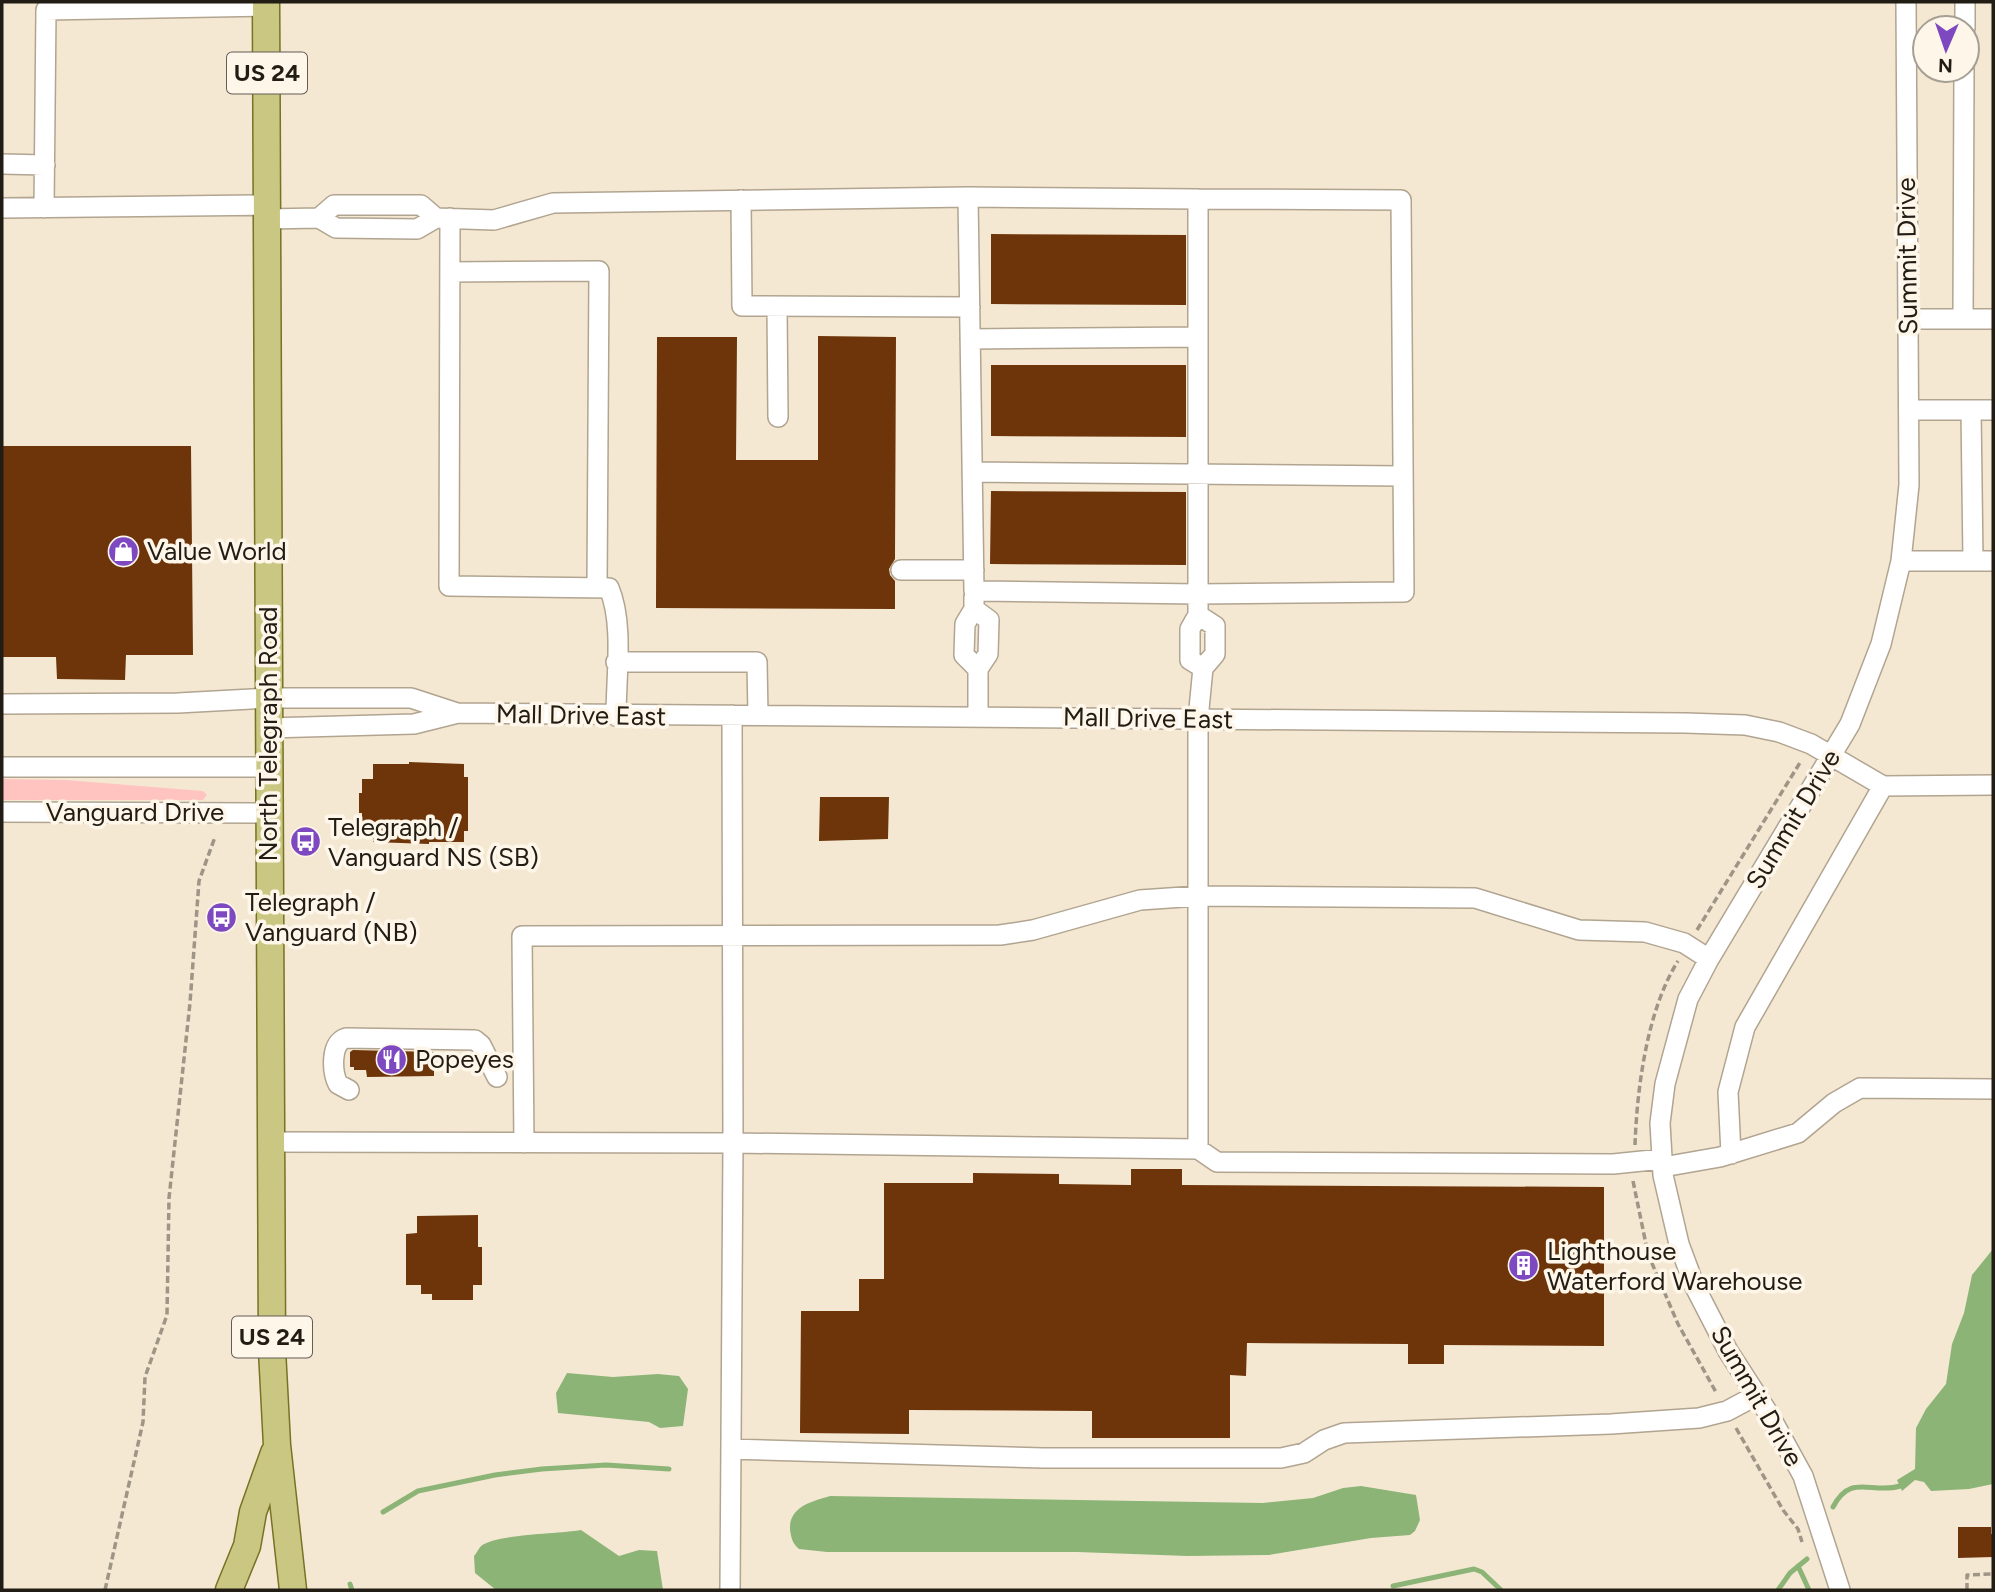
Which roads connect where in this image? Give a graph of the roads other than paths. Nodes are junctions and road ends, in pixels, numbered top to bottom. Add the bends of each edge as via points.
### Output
1 (1906, 2) edge
2 (266, 4) edge
3 (46, 6) edge
4 (1964, 84) edge
5 (2, 164) edge
6 (45, 165) junction
7 (968, 197) junction
8 (1198, 199) junction
9 (741, 200) junction
10 (2, 208) edge
11 (44, 208) junction
12 (267, 212) junction
13 (443, 218) junction
14 (450, 272) junction
15 (777, 307) junction
16 (970, 307) junction
17 (1909, 319) junction
18 (1963, 319) junction
19 (1993, 319) edge
20 (1198, 337) junction
21 (970, 339) junction
22 (1909, 410) junction
23 (1972, 410) junction
24 (1993, 410) edge
25 (778, 417) dead end
26 (972, 472) junction
27 (1198, 472) junction
28 (1403, 476) junction
29 (1902, 561) junction
30 (1973, 561) junction
31 (1993, 561) edge
32 (901, 570) dead end
33 (974, 570) junction
34 (597, 587) junction
35 (1199, 594) junction
36 (974, 600) junction
37 (617, 662) junction
38 (268, 698) junction
39 (2, 704) edge
40 (458, 713) junction
41 (732, 715) junction
42 (758, 715) junction
43 (615, 716) junction
44 (978, 716) junction
45 (1198, 719) junction
46 (268, 728) junction
47 (1831, 756) junction
48 (2, 767) edge
49 (268, 767) junction
50 (1993, 785) edge
51 (1883, 786) junction
52 (2, 812) edge
53 (269, 813) junction
54 (1198, 896) junction
55 (732, 934) junction
56 (1709, 959) junction
57 (497, 1077) dead end
58 (1993, 1089) edge
59 (349, 1090) dead end
60 (270, 1142) junction
61 (524, 1143) junction
62 (733, 1143) junction
63 (1198, 1149) junction
64 (1731, 1154) junction
65 (1662, 1163) junction
66 (1757, 1395) junction
67 (277, 1445) junction
68 (731, 1449) junction
69 (229, 1590) edge
70 (293, 1590) edge
71 (730, 1590) edge
72 (1840, 1590) edge

1 - 17 street, Summit Drive
2 - 3 street
2 - 12 main road, North Telegraph Road / US 24
3 - 6 street
4 - 18 street
5 - 6 street
6 - 11 street
7 - 8 street
7 - 9 street
7 - 16 street
8 - 20 street
8 - 28 street via 1401,200
9 - 13 street via 553,203 494,220
9 - 15 street via 742,306
10 - 11 street
11 - 12 street
12 - 13 street via 319,218 335,228 417,229
12 - 38 main road, North Telegraph Road / US 24
13 - 14 street
14 - 34 street via 449,586
14 - 34 street via 599,271
15 - 16 street
15 - 25 street
16 - 21 street
17 - 18 street
17 - 22 street, Summit Drive
18 - 19 street
20 - 21 street
20 - 27 street
21 - 26 street
22 - 23 street
22 - 29 street, Summit Drive
23 - 24 street
23 - 30 street
26 - 27 street
26 - 33 street
27 - 28 street
27 - 35 street
28 - 35 street via 1404,592
29 - 30 street
29 - 47 street, Summit Drive via 1881,644 1850,724
30 - 31 street
32 - 33 street
33 - 36 street
34 - 37 street via 608,588 615,603
35 - 36 street
35 - 45 street via 1198,615 1215,626 1216,654 1203,668
36 - 44 street via 965,624 964,655 978,668
37 - 42 street via 757,662
37 - 43 street
38 - 39 street, Mall Drive East
38 - 40 street, Mall Drive East via 411,698
38 - 46 main road, North Telegraph Road / US 24
40 - 43 street, Mall Drive East
40 - 46 street, Mall Drive East via 414,724
41 - 42 street, Mall Drive East
41 - 43 street, Mall Drive East
41 - 55 street
42 - 44 street, Mall Drive East
44 - 45 street, Mall Drive East
45 - 47 street, Mall Drive East via 1745,725 1779,732
45 - 54 street
46 - 49 main road, North Telegraph Road / US 24
47 - 51 street, Mall Drive East
47 - 56 street, Summit Drive
48 - 49 street, Vanguard Drive
49 - 53 main road, North Telegraph Road / US 24
50 - 51 street
51 - 64 street via 1745,1027 1728,1092
52 - 53 street, Vanguard Drive
53 - 60 main road, North Telegraph Road / US 24
54 - 55 street via 1140,900 1000,935
54 - 56 street via 1475,898 1579,930 1645,932 1684,943
54 - 63 street
55 - 61 street via 522,936
55 - 62 street
56 - 65 street, Summit Drive via 1688,999 1665,1084
57 - 59 street via 475,1040 346,1038 336,1044 335,1073 338,1084
58 - 64 street via 1860,1088 1798,1133
60 - 61 street
60 - 67 main road, North Telegraph Road / US 24
61 - 62 street
62 - 63 street
62 - 68 street
63 - 65 street via 1217,1162
64 - 65 street
65 - 66 street, Summit Drive via 1679,1244 1695,1287
66 - 68 street via 1699,1418 1344,1433 1304,1453 1281,1458 1043,1458
66 - 72 street, Summit Drive via 1802,1476
67 - 69 main road
67 - 70 main road, North Telegraph Road / US 24
68 - 71 street

